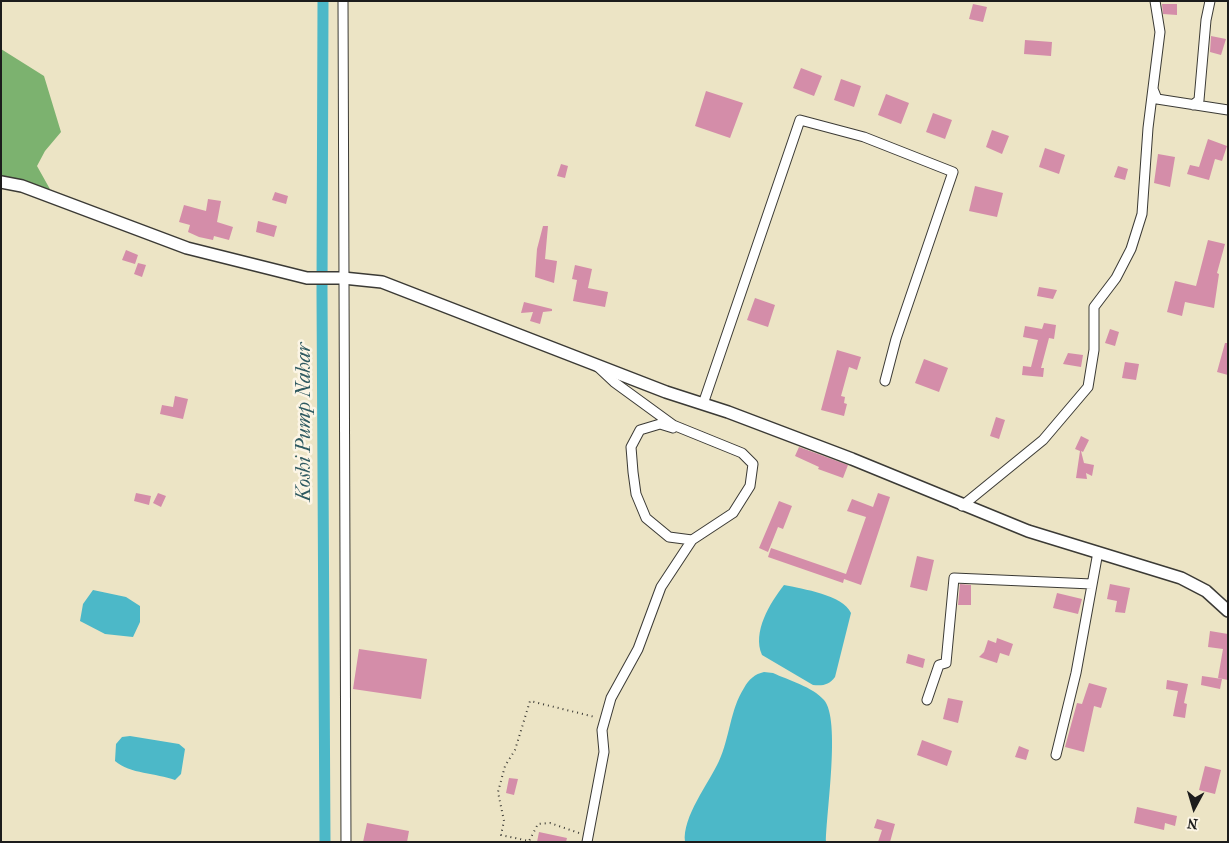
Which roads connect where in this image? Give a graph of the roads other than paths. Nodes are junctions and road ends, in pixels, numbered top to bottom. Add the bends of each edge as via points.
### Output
1 (343, 1) edge
2 (1155, 1) edge
3 (1210, 1) edge
4 (1153, 89) junction
5 (1193, 105) junction
6 (1228, 110) edge
7 (1, 182) edge
8 (344, 278) junction
9 (596, 365) junction
10 (885, 381) dead end
11 (703, 404) junction
12 (708, 437) junction
13 (962, 506) junction
14 (692, 540) junction
15 (1098, 552) junction
16 (1092, 584) junction
17 (1228, 611) edge
18 (927, 700) dead end
19 (1056, 756) dead end
20 (587, 839) edge
21 (346, 842) edge

1 - 8 street
2 - 4 street via 1160,32
3 - 5 street via 1199,100
4 - 5 street via 1157,99
4 - 13 street via 1142,214 1131,249 1116,278 1094,307 1094,350 1088,387 1043,440
5 - 6 street
7 - 8 street via 22,186 188,248 306,278
8 - 9 street via 382,282
8 - 21 street
9 - 11 street
9 - 12 street via 673,425
10 - 11 street via 896,339 953,172 864,137 800,120
11 - 13 street via 852,459
12 - 14 street via 742,453 753,464 750,486 733,513
12 - 14 street via 660,424 640,430 632,447 636,494 646,518 669,537
13 - 15 street via 1028,531
14 - 20 street via 661,587 638,649 611,698 602,730 604,752
15 - 16 street
15 - 17 street via 1181,578 1206,591
16 - 18 street via 954,578 946,663 939,665
16 - 19 street via 1076,673

